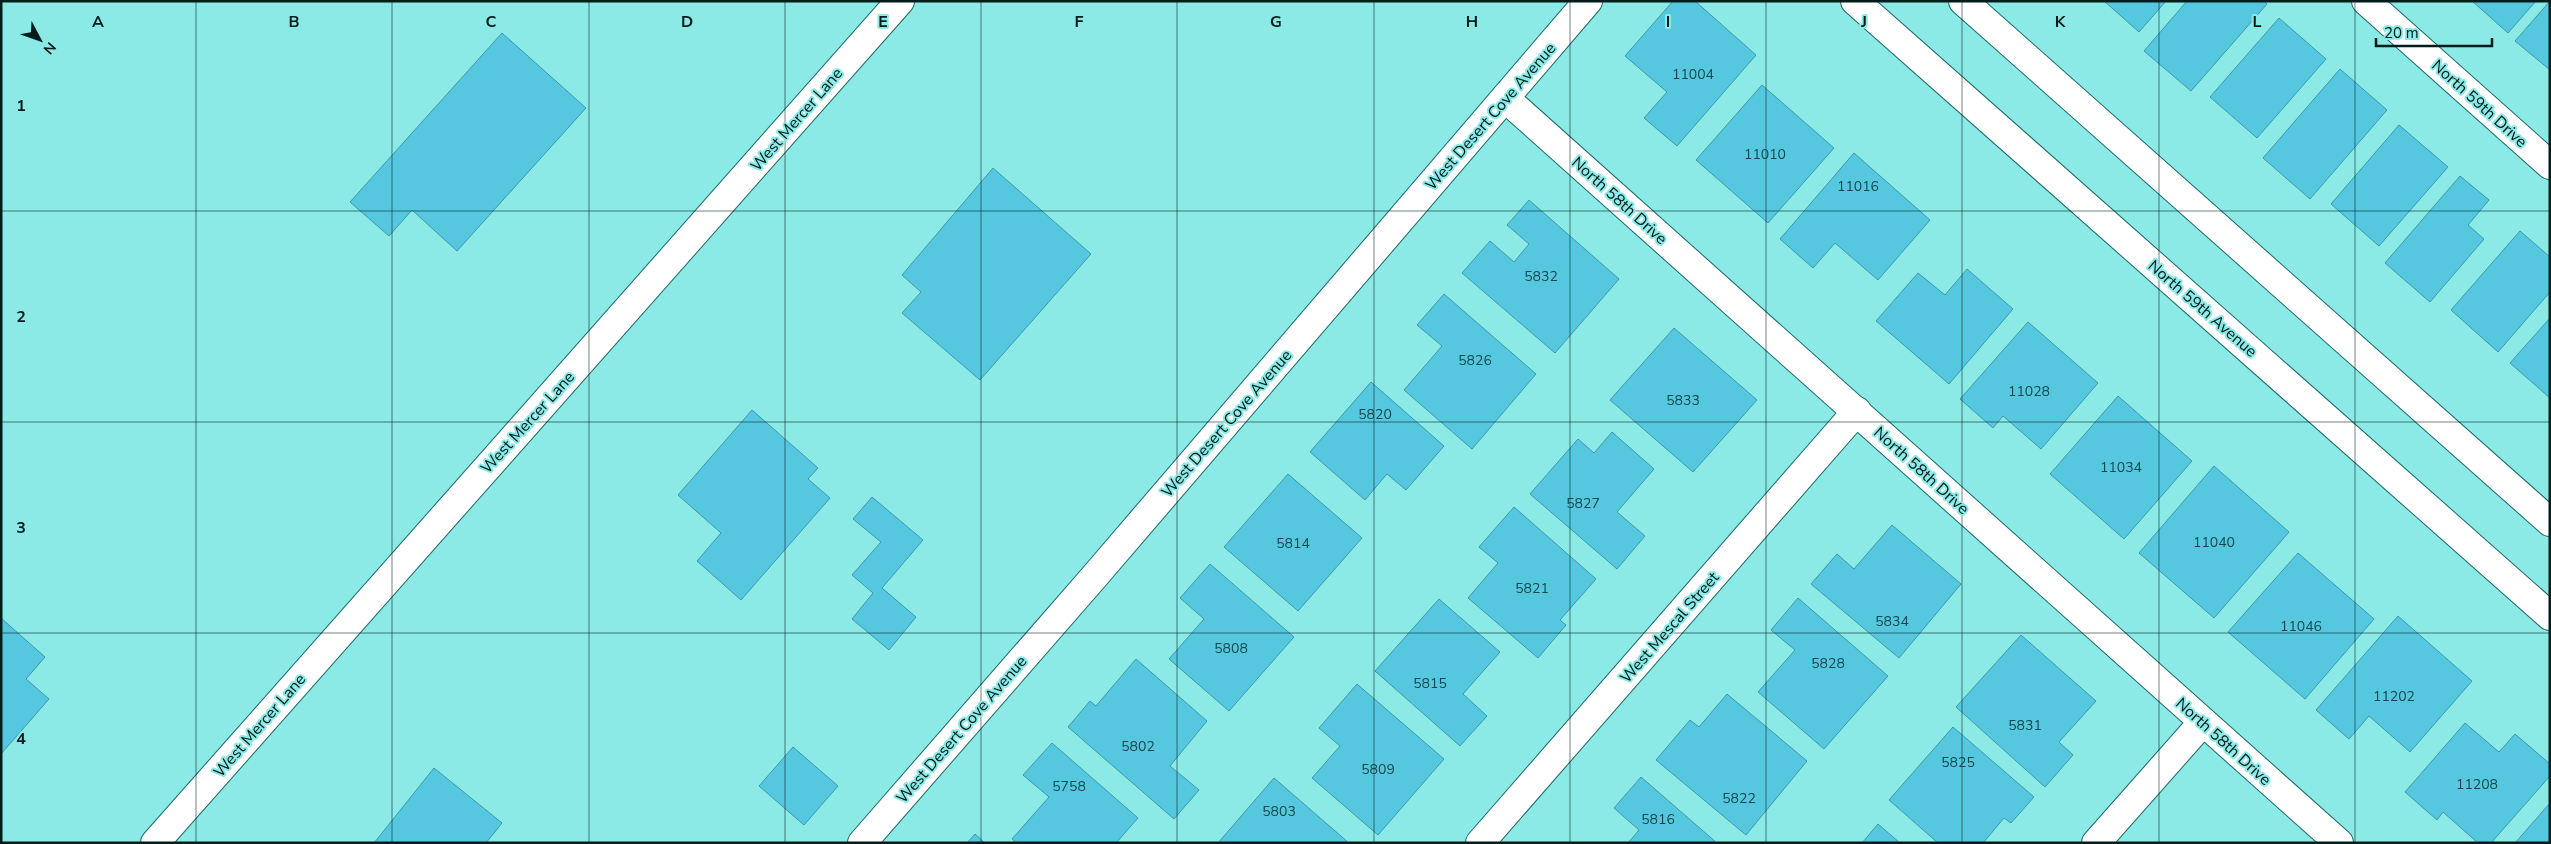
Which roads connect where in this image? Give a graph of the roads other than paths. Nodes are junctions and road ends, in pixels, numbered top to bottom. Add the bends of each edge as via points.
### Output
1 (900, 1) edge
2 (1588, 1) edge
3 (1855, 1) edge
4 (1963, 1) edge
5 (2366, 1) edge
6 (1505, 98) junction
7 (2550, 165) edge
8 (1857, 411) junction
9 (2550, 522) edge
10 (2550, 616) edge
11 (2202, 722) junction
12 (155, 843) edge
13 (862, 843) edge
14 (1480, 843) edge
15 (2096, 843) edge
16 (2339, 843) edge

1 - 12 street, West Mercer Lane
2 - 6 street, West Desert Cove Avenue
3 - 10 street, North 59th Avenue
4 - 9 street
5 - 7 street, North 59th Drive
6 - 8 street, North 58th Drive
6 - 13 street, West Desert Cove Avenue
8 - 11 street, North 58th Drive
8 - 14 street, West Mescal Street
11 - 15 street
11 - 16 street, North 58th Drive

